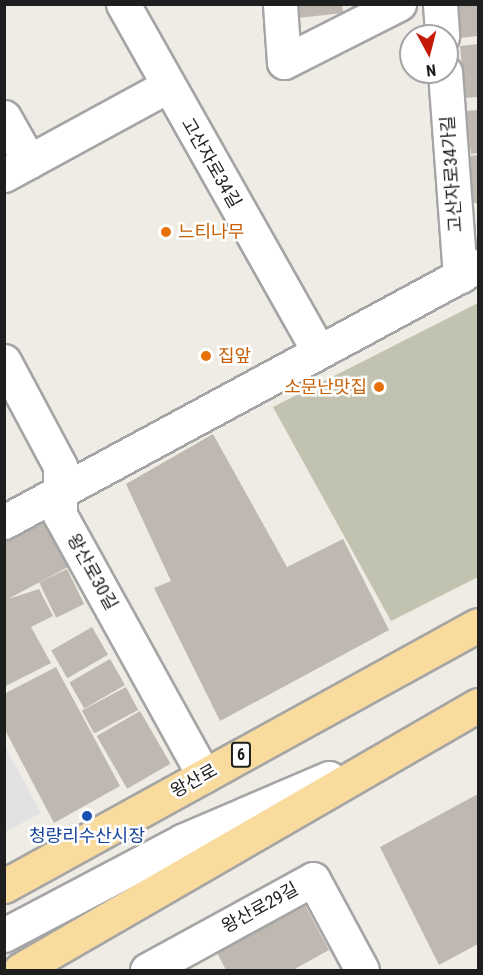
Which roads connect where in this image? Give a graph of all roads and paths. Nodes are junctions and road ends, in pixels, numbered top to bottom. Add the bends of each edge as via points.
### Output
1 (123, 4) edge
2 (280, 4) edge
3 (399, 4) edge
4 (440, 4) edge
5 (441, 24) edge
6 (446, 84) edge
7 (167, 86) junction
8 (4, 117) edge
9 (17, 168) edge
10 (469, 271) edge
11 (319, 352) junction
12 (4, 361) edge
13 (58, 492) junction
14 (4, 522) edge
15 (478, 626) edge
16 (478, 705) edge
17 (389, 752) junction
18 (204, 776) junction
19 (4, 886) edge
20 (4, 935) edge
21 (20, 970) edge
22 (147, 970) edge
23 (362, 970) edge

1 - 7 street, 고산자로34길
2 - 3 street via 284,62
4 - 5 street
6 - 10 street, 고산자로34가길
7 - 9 street
7 - 11 street, 고산자로34길
8 - 9 street
10 - 11 street
11 - 13 street
12 - 13 street, 왕산로30길 via 60,466
13 - 14 street
13 - 18 street, 왕산로30길 via 60,515
15 - 18 main road, 왕산로 / 6
16 - 17 main road
17 - 20 street via 182,842
17 - 21 main road via 198,871
18 - 19 main road, 왕산로 / 6
22 - 23 street, 왕산로29길 via 313,879

